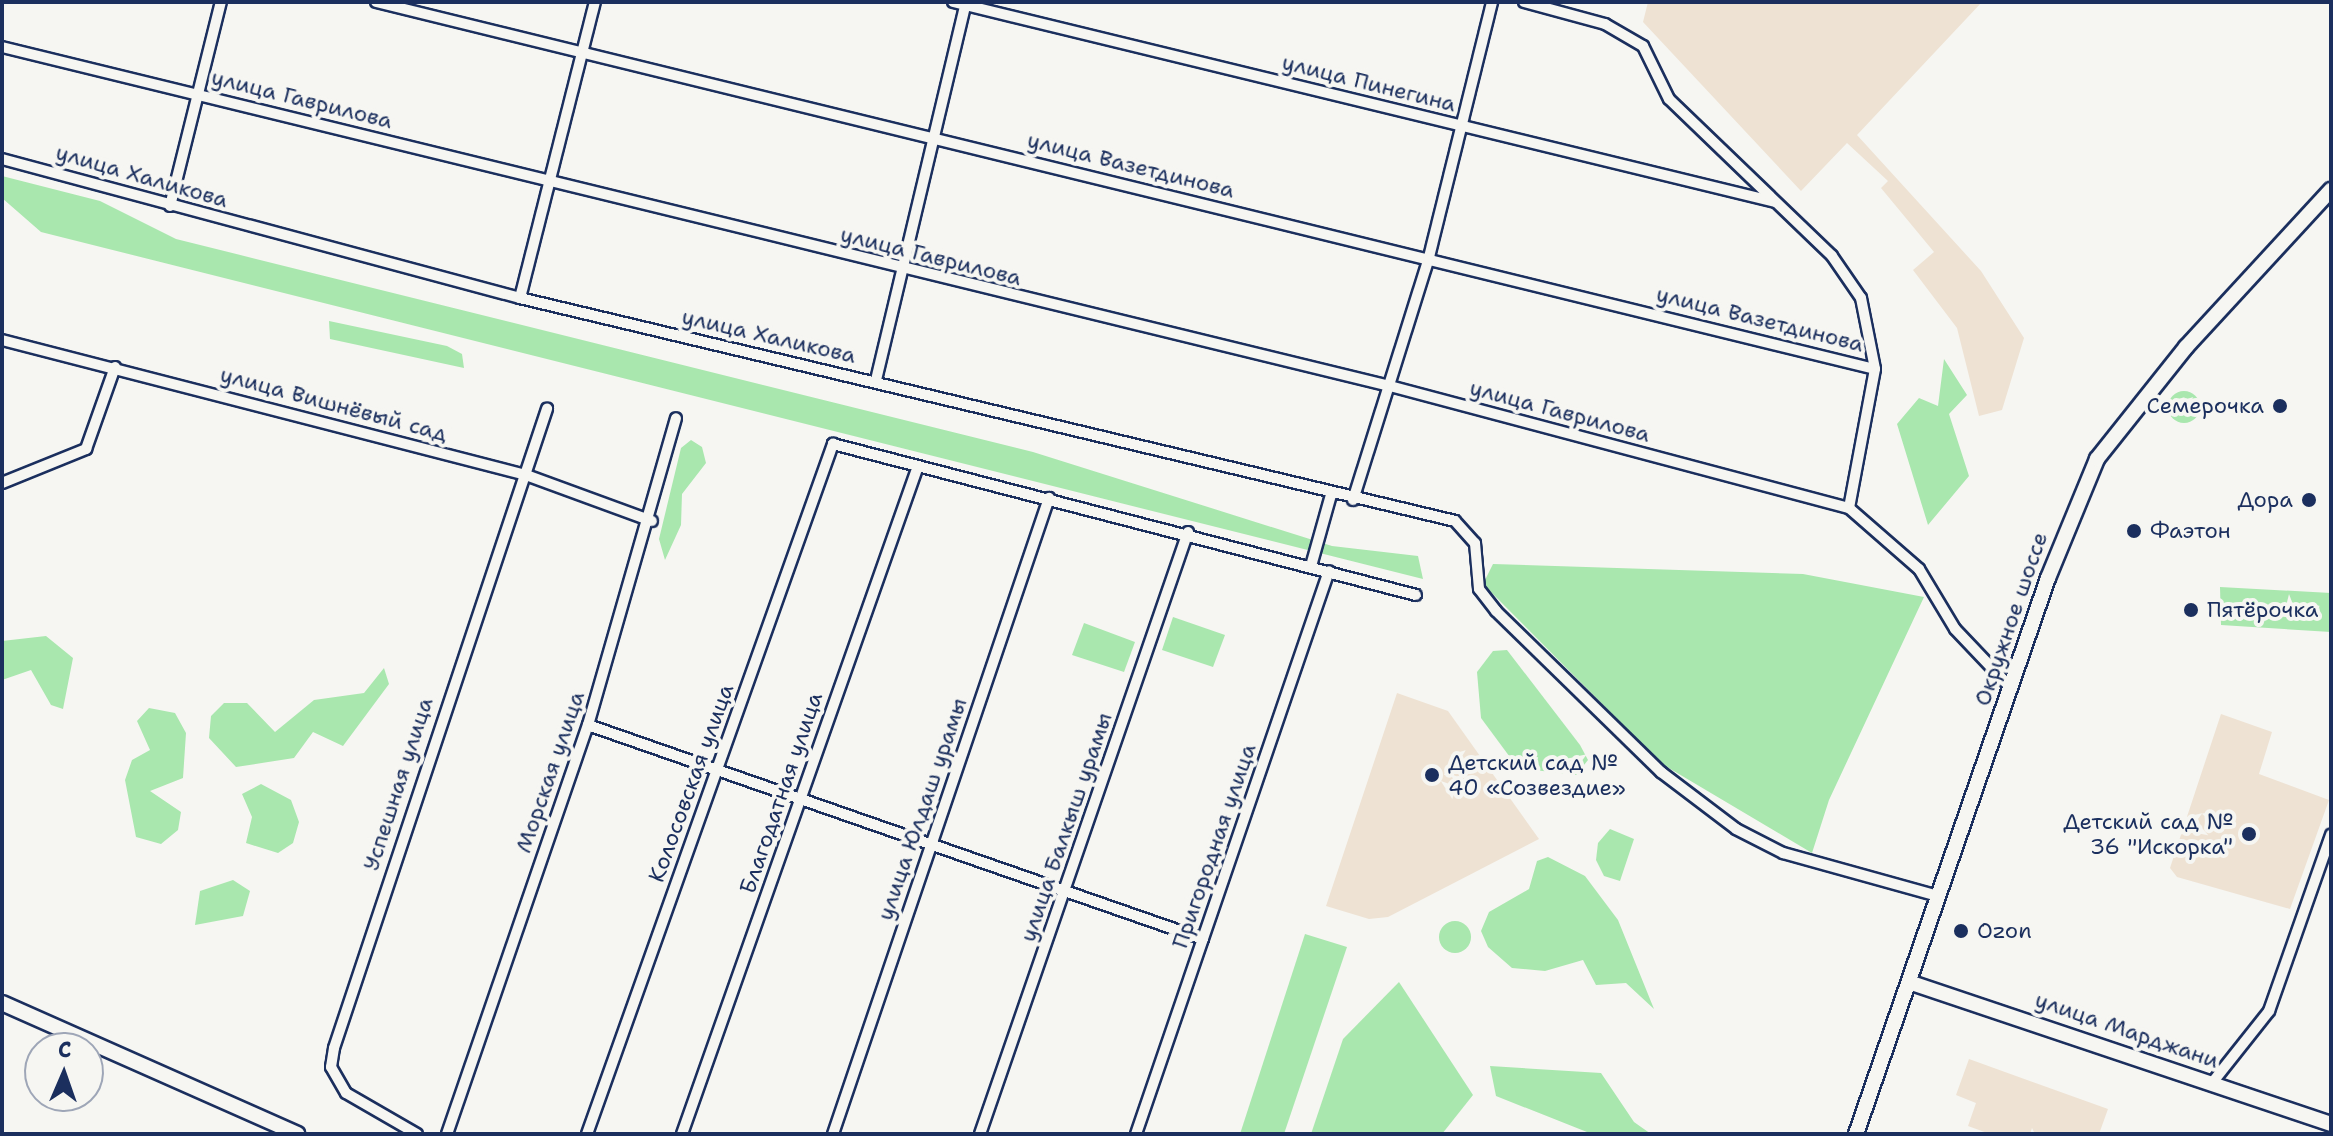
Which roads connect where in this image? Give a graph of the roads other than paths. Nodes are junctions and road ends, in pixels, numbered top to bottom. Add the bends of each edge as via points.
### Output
1 (221, 2) edge
2 (376, 2) edge
3 (595, 2) edge
4 (1492, 2) edge
5 (1524, 2) edge
6 (961, 3) edge
7 (2, 47) edge
8 (583, 54) junction
9 (199, 95) junction
10 (1464, 127) junction
11 (934, 138) junction
12 (2, 159) edge
13 (549, 180) junction
14 (2331, 190) edge
15 (1775, 202) junction
16 (170, 206) junction
17 (1429, 257) junction
18 (902, 270) junction
19 (520, 298) junction
20 (2, 340) edge
21 (115, 367) junction
22 (1875, 369) junction
23 (876, 380) junction
24 (1390, 386) junction
25 (547, 409) dead end
26 (676, 418) dead end
27 (918, 466) junction
28 (526, 475) junction
29 (2, 483) edge
30 (1331, 495) junction
31 (1049, 498) junction
32 (1353, 500) junction
33 (1849, 508) junction
34 (652, 521) junction
35 (1188, 532) junction
36 (1311, 566) junction
37 (1329, 571) junction
38 (1416, 595) dead end
39 (2010, 687) junction
40 (588, 725) junction
41 (719, 765) junction
42 (801, 799) junction
43 (2331, 835) edge
44 (932, 842) junction
45 (1066, 889) junction
46 (1938, 896) junction
47 (1203, 939) junction
48 (1909, 982) junction
49 (2, 1003) edge
50 (2212, 1083) junction
51 (2331, 1124) edge
52 (297, 1134) edge
53 (417, 1134) edge
54 (447, 1134) edge
55 (587, 1134) edge
56 (682, 1134) edge
57 (833, 1134) edge
58 (980, 1134) edge
59 (1136, 1134) edge
60 (1856, 1134) edge

1 - 9 street
2 - 8 street, улица Вазетдинова
3 - 8 street
4 - 10 street
5 - 15 street via 1605,24 1643,46 1669,99
6 - 10 street, улица Пинегина
6 - 11 street
7 - 9 street, улица Гаврилова
8 - 11 street, улица Вазетдинова
8 - 13 street
9 - 13 street, улица Гаврилова
9 - 16 street
10 - 15 street, улица Пинегина
10 - 17 street
11 - 17 street, улица Вазетдинова
11 - 18 street
12 - 16 street, улица Халикова
13 - 18 street, улица Гаврилова
13 - 19 street
14 - 39 street, Окружное шоссе via 2186,347 2097,459
15 - 22 street via 1811,230 1861,298
16 - 19 street, улица Халикова
17 - 22 street, улица Вазетдинова
17 - 24 street
18 - 23 street
18 - 24 street, улица Гаврилова
19 - 23 street, улица Халикова
20 - 21 street, улица Вишнёвый сад
21 - 28 street, улица Вишнёвый сад
21 - 29 street via 86,449
22 - 33 street
23 - 30 street, улица Халикова
24 - 32 street
24 - 33 street, улица Гаврилова
25 - 28 street, Успешная улица
26 - 34 street, Морская улица
27 - 31 street
27 - 41 street, Колосовская улица via 833,444
27 - 42 street, Благодатная улица
28 - 34 street, улица Вишнёвый сад
28 - 53 street, Успешная улица via 331,1067 346,1093
30 - 32 street, улица Халикова
30 - 36 street
31 - 35 street
31 - 44 street, улица Юлдаш урамы
32 - 46 street, улица Халикова via 1461,525 1475,543 1479,589 1616,731 1736,829 1783,853
33 - 39 street via 1919,569 1955,629
34 - 40 street, Морская улица
35 - 36 street
35 - 45 street, улица Балкыш урамы
36 - 37 street
37 - 38 street
37 - 47 street, Пригородная улица
39 - 46 street, Окружное шоссе
40 - 41 street
40 - 54 street, Морская улица
41 - 42 street
41 - 55 street, Колосовская улица
42 - 44 street
42 - 56 street, Благодатная улица
43 - 50 street via 2269,1011
44 - 45 street
44 - 57 street, улица Юлдаш урамы
45 - 47 street
45 - 58 street, улица Балкыш урамы
46 - 48 street, Окружное шоссе
47 - 59 street, Пригородная улица
48 - 50 street, улица Марджани
48 - 60 street, Окружное шоссе
49 - 52 street
50 - 51 street, улица Марджани

